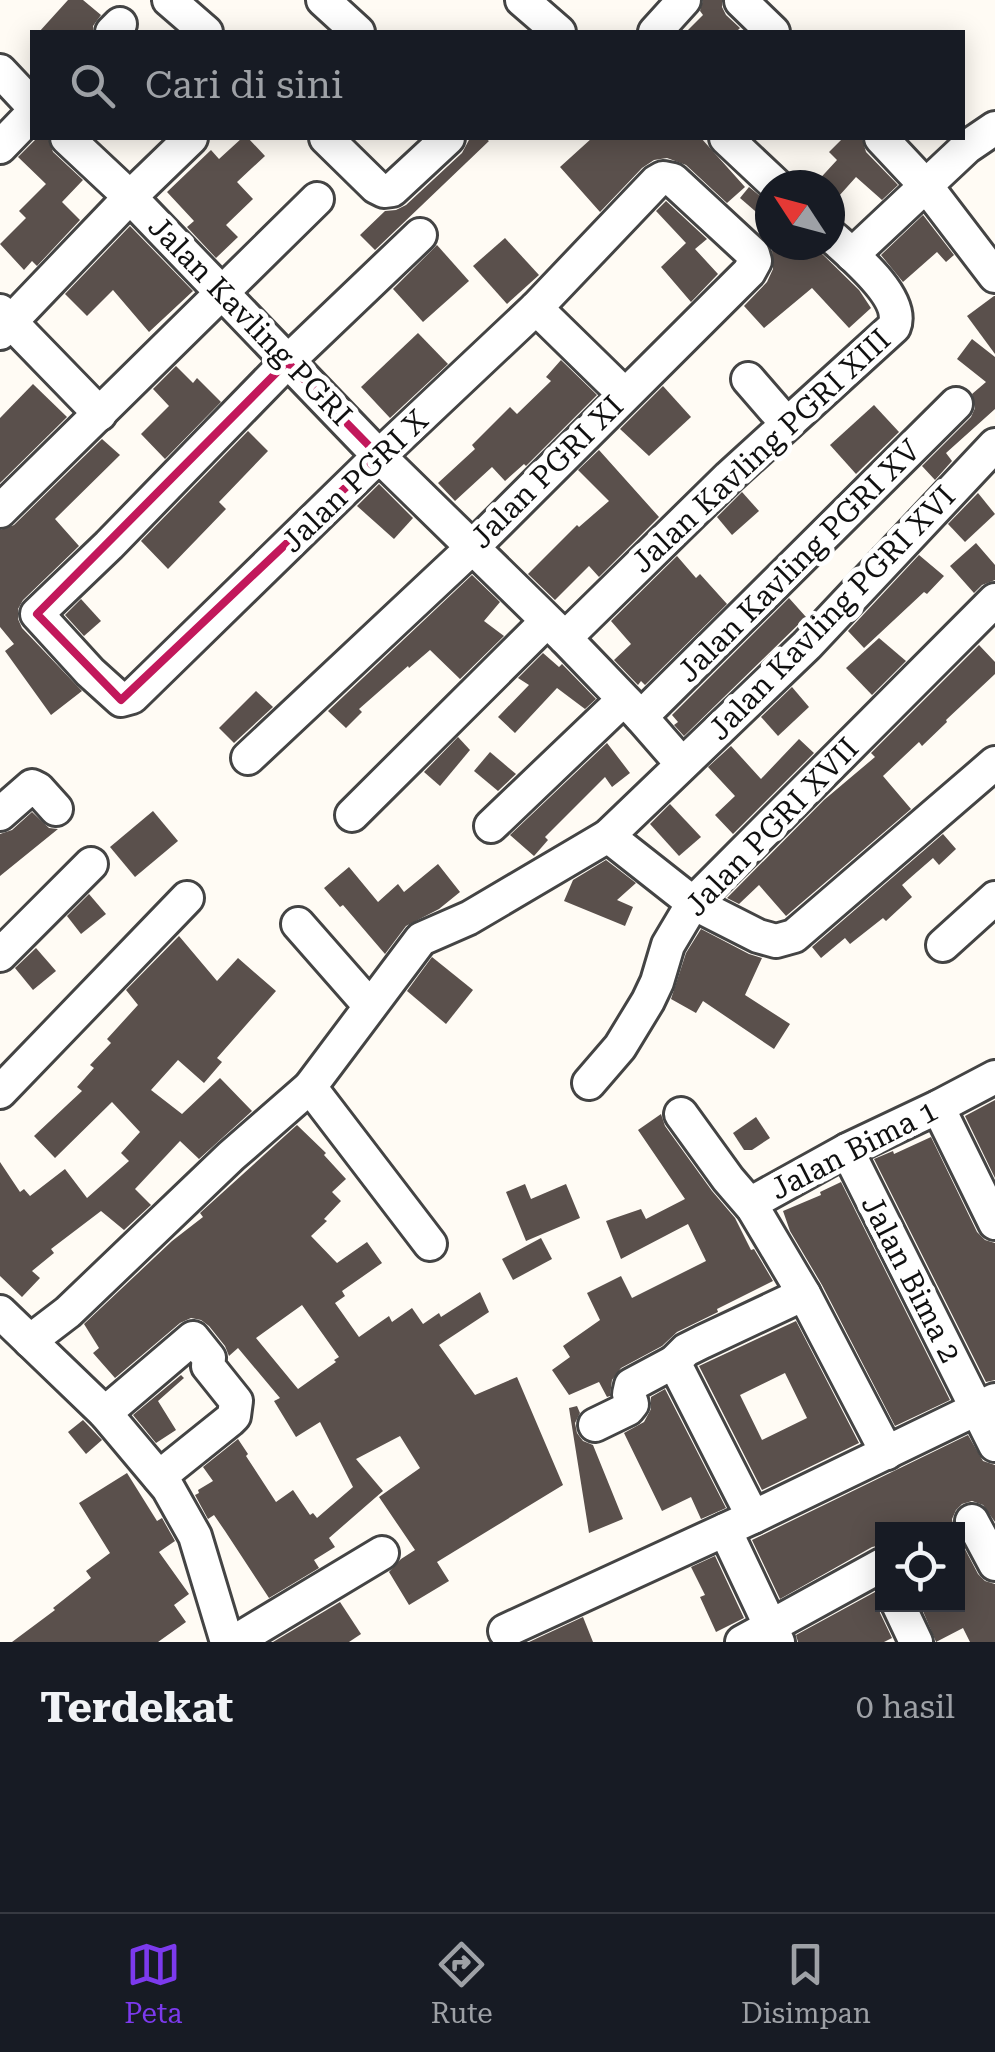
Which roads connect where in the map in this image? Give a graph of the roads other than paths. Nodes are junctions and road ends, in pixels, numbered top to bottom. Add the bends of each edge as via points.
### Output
1 (169, 0) edge
2 (323, 0) edge
3 (684, 0) edge
4 (526, 1) edge
5 (741, 1) edge
6 (204, 30) edge
7 (356, 30) edge
8 (556, 30) edge
9 (656, 30) edge
10 (772, 30) edge
11 (0, 72) edge
12 (30, 103) edge
13 (30, 116) edge
14 (995, 128) edge
15 (69, 140) edge
16 (189, 140) edge
17 (328, 140) edge
18 (446, 140) edge
19 (728, 140) edge
20 (882, 140) edge
21 (0, 147) edge
22 (760, 170) edge
23 (673, 180) joint
24 (926, 187) junction
25 (130, 197) junction
26 (318, 199) dead end
27 (420, 235) dead end
28 (845, 242) edge
29 (845, 249) edge
30 (995, 276) edge
31 (222, 291) junction
32 (536, 308) junction
33 (4, 322) edge
34 (287, 362) junction
35 (748, 379) dead end
36 (624, 394) junction
37 (956, 404) dead end
38 (100, 414) junction
39 (787, 424) junction
40 (379, 456) junction
41 (990, 458) edge
42 (0, 511) edge
43 (472, 546) junction
44 (995, 600) edge
45 (555, 630) junction
46 (632, 709) junction
47 (248, 758) dead end
48 (995, 763) edge
49 (682, 764) junction
50 (56, 809) dead end
51 (0, 814) edge
52 (352, 815) dead end
53 (490, 826) dead end
54 (608, 836) junction
55 (91, 864) dead end
56 (187, 898) dead end
57 (995, 898) edge
58 (694, 903) junction
59 (298, 924) dead end
60 (942, 945) dead end
61 (0, 955) edge
62 (370, 1006) junction
63 (995, 1077) edge
64 (589, 1083) dead end
65 (310, 1087) junction
66 (0, 1092) edge
67 (938, 1107) junction
68 (682, 1114) dead end
69 (846, 1150) junction
70 (753, 1208) junction
71 (995, 1222) edge
72 (430, 1244) dead end
73 (804, 1294) junction
74 (10, 1328) edge
75 (674, 1362) junction
76 (986, 1404) edge
77 (105, 1413) junction
78 (595, 1426) dead end
79 (995, 1445) edge
80 (887, 1453) junction
81 (159, 1477) junction
82 (974, 1520) edge
83 (739, 1523) junction
84 (382, 1552) dead end
85 (995, 1564) edge
86 (875, 1572) edge
87 (902, 1612) edge
88 (505, 1631) dead end
89 (764, 1637) edge
90 (231, 1642) edge
91 (916, 1642) edge

1 - 6 street
2 - 7 street
3 - 9 street
4 - 8 street
5 - 10 street
11 - 12 street
13 - 21 street
14 - 24 street
15 - 25 street, Jalan Kavling PGRI
16 - 25 street
17 - 18 street via 384,191
19 - 22 street
20 - 24 street
23 - 32 street, Jalan PGRI X via 656,182
23 - 36 street, Jalan PGRI XI via 755,261
24 - 28 street
24 - 30 street
25 - 31 street, Jalan Kavling PGRI
25 - 33 street
26 - 31 street
27 - 34 street
29 - 39 street, Jalan Kavling PGRI XIII via 892,300 897,322
31 - 34 street, Jalan Kavling PGRI
31 - 38 street
32 - 36 street
32 - 40 street, Jalan PGRI X
33 - 38 street
34 - 40 street, Jalan Kavling PGRI
34 - 40 street, Jalan PGRI X via 38,614 90,672 127,700
35 - 39 street
36 - 43 street, Jalan PGRI XI
37 - 46 street, Jalan Kavling PGRI XV via 796,565
38 - 42 street
39 - 45 street, Jalan Kavling PGRI XIII
40 - 43 street, Jalan Kavling PGRI
41 - 49 street, Jalan Kavling PGRI XVI
43 - 45 street, Jalan Kavling PGRI
43 - 47 street, Jalan PGRI XI
44 - 58 street, Jalan PGRI XVII
45 - 46 street, Jalan Kavling PGRI
45 - 52 street, Jalan Kavling PGRI XIII
46 - 49 street, Jalan Kavling PGRI
46 - 53 street, Jalan Kavling PGRI XV
48 - 58 street via 786,940 758,936
49 - 54 street, Jalan Kavling PGRI XVI
50 - 51 street via 32,786
54 - 58 street
54 - 62 street, Jalan Kavling PGRI XVI via 421,939
55 - 61 street
56 - 66 street
57 - 60 street
58 - 64 street, Jalan PGRI XVII via 620,1047
59 - 62 street
62 - 65 street, Jalan Kavling PGRI XVI
63 - 67 street, Jalan Bima 1
65 - 72 street
65 - 74 street, Jalan Kavling PGRI XVI via 68,1312
67 - 69 street, Jalan Bima 1
67 - 71 street
68 - 70 street
69 - 70 street, Jalan Bima 1
69 - 76 street, Jalan Bima 2
70 - 73 street, Jalan Bima 1
73 - 75 street via 686,1350
73 - 80 street, Jalan Bima 1
74 - 77 street
75 - 78 street via 632,1385 628,1409
75 - 83 street
76 - 79 street, Jalan Bima 2
76 - 80 street
77 - 81 street
77 - 81 street via 193,1338 236,1409
80 - 83 street
81 - 90 street via 195,1536
82 - 85 street
83 - 88 street
83 - 89 street
84 - 90 street
86 - 89 street
87 - 91 street

